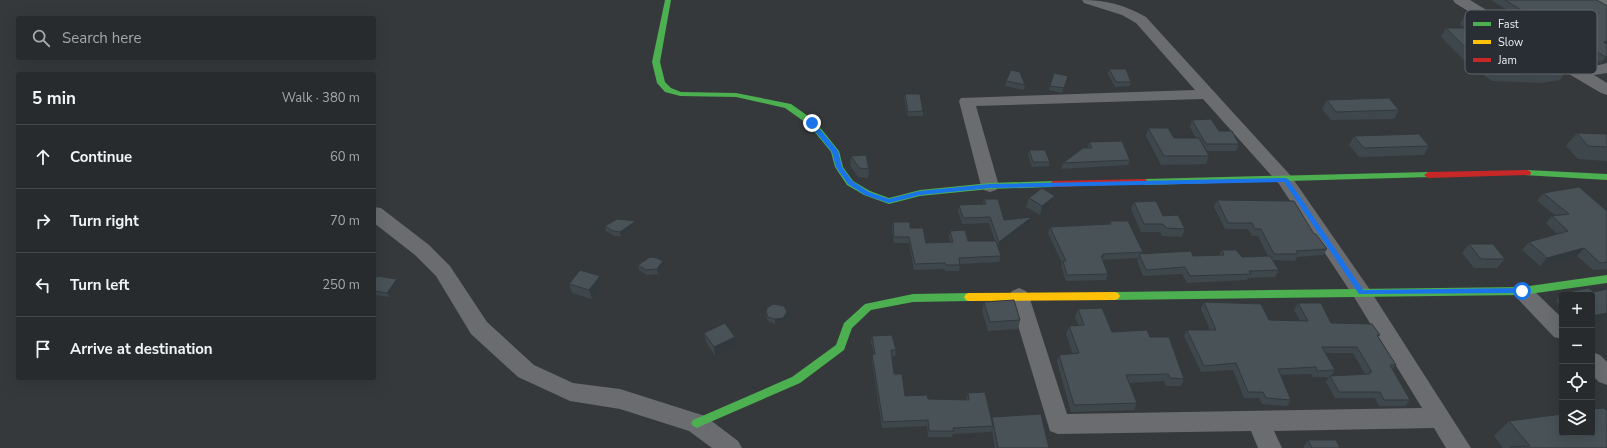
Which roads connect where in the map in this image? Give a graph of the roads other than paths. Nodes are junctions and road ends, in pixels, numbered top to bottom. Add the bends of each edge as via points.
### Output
1 (668, 0) edge
2 (1089, 0) edge
3 (1460, 0) edge
4 (1474, 0) edge
5 (1598, 0) edge
6 (1112, 3) edge
7 (1607, 5) edge
8 (1479, 10) edge
9 (1491, 10) edge
10 (1595, 74) edge
11 (1597, 74) edge
12 (1607, 80) edge
13 (1607, 90) edge
14 (1209, 94) junction
15 (1607, 177) edge
16 (1285, 180) junction
17 (990, 186) junction
18 (376, 215) edge
19 (1607, 279) edge
20 (1522, 291) junction
21 (1361, 292) junction
22 (1019, 296) junction
23 (1559, 328) edge
24 (1595, 364) edge
25 (1607, 376) edge
26 (1440, 418) junction
27 (1258, 420) junction
28 (697, 423) junction
29 (730, 448) edge
30 (1270, 448) edge
31 (1459, 448) edge

1 - 17 street via 656,62 660,83 668,90 680,94 736,95 788,106 812,123 835,151 839,167 850,183 889,201 920,193
2 - 6 street
3 - 8 street
4 - 9 street
5 - 7 street
6 - 14 street via 1141,20
10 - 13 street
11 - 12 street
14 - 16 street
14 - 17 street via 967,101
15 - 16 street via 1528,173
16 - 17 street
16 - 21 street
18 - 28 street via 422,250 443,271 479,328 526,371 570,392 620,399
19 - 20 street
20 - 21 street
20 - 23 street
21 - 22 street
21 - 26 street
22 - 27 street via 1058,424
22 - 28 street via 913,298 868,307 848,326 840,348 796,380
24 - 25 street
26 - 27 street
26 - 31 street
27 - 30 street
28 - 29 street

